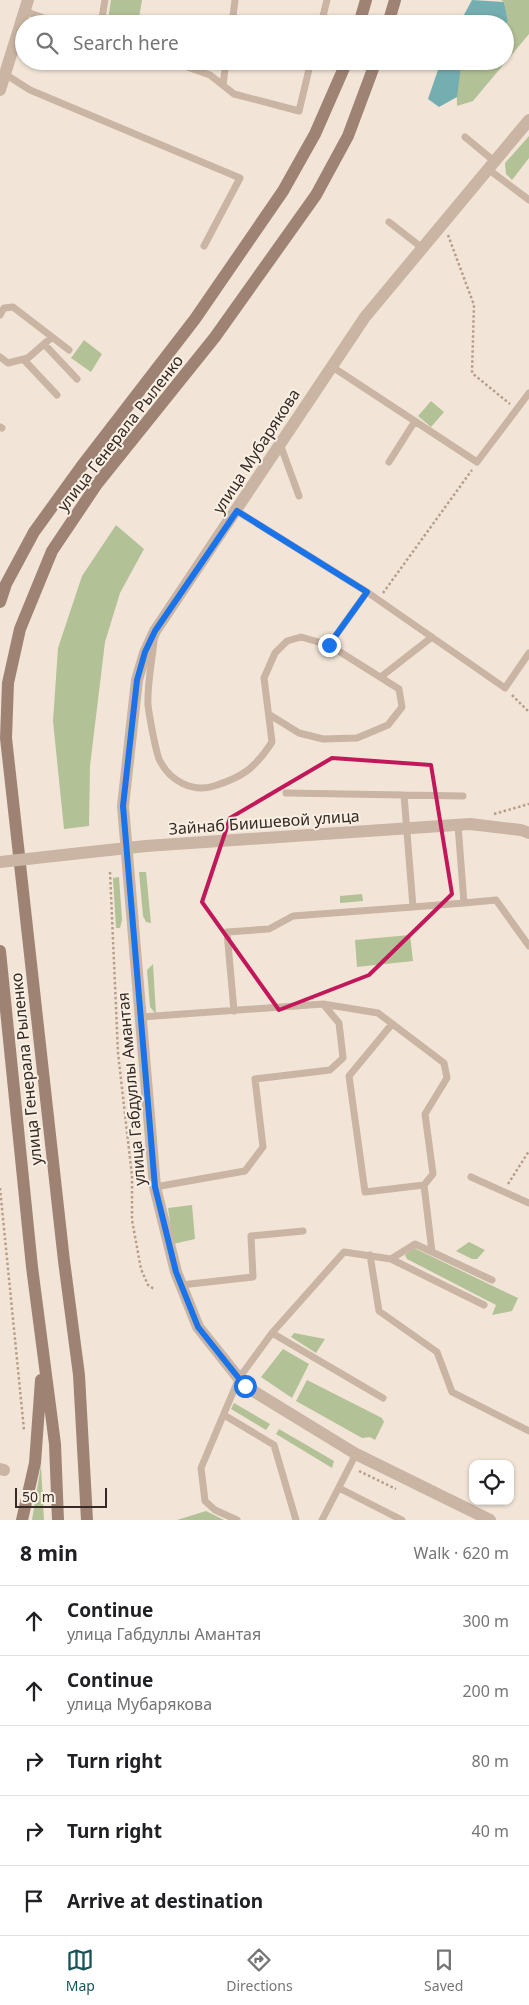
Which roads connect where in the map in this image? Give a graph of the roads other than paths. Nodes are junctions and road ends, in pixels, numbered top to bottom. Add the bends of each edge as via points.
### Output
1 (106, 0) edge
2 (235, 0) edge
3 (327, 0) edge
4 (366, 0) edge
5 (395, 0) edge
6 (26, 6) edge
7 (44, 15) edge
8 (103, 15) edge
9 (233, 15) edge
10 (323, 15) edge
11 (362, 15) edge
12 (391, 15) edge
13 (15, 42) edge
14 (196, 70) edge
15 (225, 70) edge
16 (309, 70) edge
17 (343, 70) edge
18 (373, 70) edge
19 (5, 74) junction
20 (223, 85) junction
21 (0, 90) edge
22 (529, 120) edge
23 (465, 137) dead end
24 (491, 165) junction
25 (529, 200) edge
26 (389, 222) dead end
27 (204, 246) dead end
28 (421, 247) junction
29 (0, 315) edge
30 (52, 337) junction
31 (44, 344) junction
32 (69, 350) dead end
33 (0, 357) edge
34 (24, 360) junction
35 (331, 366) junction
36 (77, 379) dead end
37 (529, 393) edge
38 (56, 395) dead end
39 (415, 422) junction
40 (280, 444) junction
41 (389, 462) dead end
42 (299, 496) dead end
43 (237, 511) junction
44 (367, 592) junction
45 (0, 602) edge
46 (155, 631) junction
47 (432, 637) junction
48 (329, 645) junction
49 (529, 652) edge
50 (382, 676) junction
51 (270, 715) junction
52 (286, 793) dead end
53 (404, 795) junction
54 (463, 796) dead end
55 (458, 825) junction
56 (406, 829) junction
57 (529, 833) edge
58 (126, 849) junction
59 (0, 862) edge
60 (464, 903) junction
61 (413, 907) junction
62 (529, 946) edge
63 (0, 951) edge
64 (323, 1004) junction
65 (234, 1011) junction
66 (140, 1017) junction
67 (392, 1024) junction
68 (471, 1177) dead end
69 (424, 1185) junction
70 (155, 1187) junction
71 (529, 1203) edge
72 (303, 1231) dead end
73 (432, 1252) junction
74 (370, 1255) junction
75 (391, 1259) junction
76 (492, 1280) dead end
77 (181, 1285) junction
78 (484, 1305) dead end
79 (272, 1334) junction
80 (43, 1348) junction
81 (239, 1378) junction
82 (383, 1398) dead end
83 (224, 1414) junction
84 (529, 1431) edge
85 (356, 1454) junction
86 (339, 1488) junction
87 (22, 1520) edge
88 (58, 1520) edge
89 (87, 1520) edge
90 (237, 1520) edge
91 (296, 1520) edge
92 (322, 1520) edge
93 (402, 1520) edge
94 (490, 1520) edge

1 - 8 lane
2 - 9 lane
3 - 10 lane
4 - 11 main road
5 - 12 main road
6 - 7 lane
13 - 19 street
14 - 20 lane via 210,75
15 - 20 lane
16 - 20 lane via 299,111 234,94
17 - 45 main road, улица Генерала Рыленко via 315,134 283,191 195,319 34,532
18 - 89 main road, улица Генерала Рыленко via 348,136 316,195 215,336 97,484 52,551 20,629 8,683 7,748 79,1375
19 - 21 street
19 - 27 lane via 30,90 240,178
22 - 24 street, улица Мубарякова
23 - 24 lane
24 - 25 lane
24 - 28 street, улица Мубарякова
26 - 28 lane
28 - 35 street, улица Мубарякова
29 - 30 lane via 4,308 12,307
30 - 31 lane
30 - 32 lane
31 - 34 lane
31 - 36 lane
33 - 34 lane via 8,363
34 - 38 lane
35 - 39 lane
35 - 40 street, улица Мубарякова
37 - 39 lane via 477,462
39 - 41 lane
40 - 42 lane
40 - 43 street, улица Мубарякова
43 - 44 lane
43 - 46 street, улица Мубарякова
44 - 47 lane
44 - 48 lane
46 - 51 lane via 148,706 160,761 178,782 190,788 208,788 238,779 259,762 272,742
46 - 58 street, улица Мубарякова via 137,680 123,806
47 - 49 lane via 505,688
47 - 50 lane
48 - 50 lane
48 - 51 lane via 301,637 287,641 275,653 264,678 265,701
50 - 51 lane via 399,689 402,707 388,725 357,738 323,739 300,733
52 - 53 lane
53 - 54 lane
53 - 56 lane
55 - 56 street, Зайнаб Биишевой улица
55 - 57 street, Зайнаб Биишевой улица
55 - 60 lane
56 - 58 street, Зайнаб Биишевой улица
56 - 61 lane
58 - 59 street, Зайнаб Биишевой улица, bridge
58 - 66 street, улица Габдуллы Амантая
60 - 61 lane
60 - 62 lane via 496,900
61 - 65 lane via 293,916 269,929 227,932
63 - 80 main road, улица Генерала Рыленко
64 - 65 lane
64 - 67 lane via 378,1013
64 - 70 lane via 339,1023 343,1058 330,1070 255,1079 263,1148 245,1171
65 - 66 lane
66 - 70 street, улица Габдуллы Амантая
67 - 69 lane via 444,1063 447,1078 425,1114 433,1174
67 - 69 lane via 349,1076 366,1192
68 - 71 lane
69 - 73 lane
70 - 77 street, улица Габдуллы Амантая
72 - 77 lane via 251,1236 253,1277
73 - 75 lane via 415,1244
73 - 76 lane
74 - 75 lane
74 - 79 lane via 344,1252
74 - 84 lane via 379,1311 437,1352 452,1392
75 - 78 lane
77 - 81 street, улица Габдуллы Амантая via 198,1327
79 - 81 lane
79 - 82 lane
80 - 87 main road via 35,1463
80 - 88 main road, улица Генерала Рыленко via 55,1444
81 - 83 lane
81 - 85 street, улица Габдуллы Амантая via 245,1386
83 - 90 lane via 201,1468 205,1501 215,1510
83 - 91 lane via 274,1445
85 - 86 lane
85 - 94 street, улица Габдуллы Амантая
86 - 92 lane
86 - 93 lane

